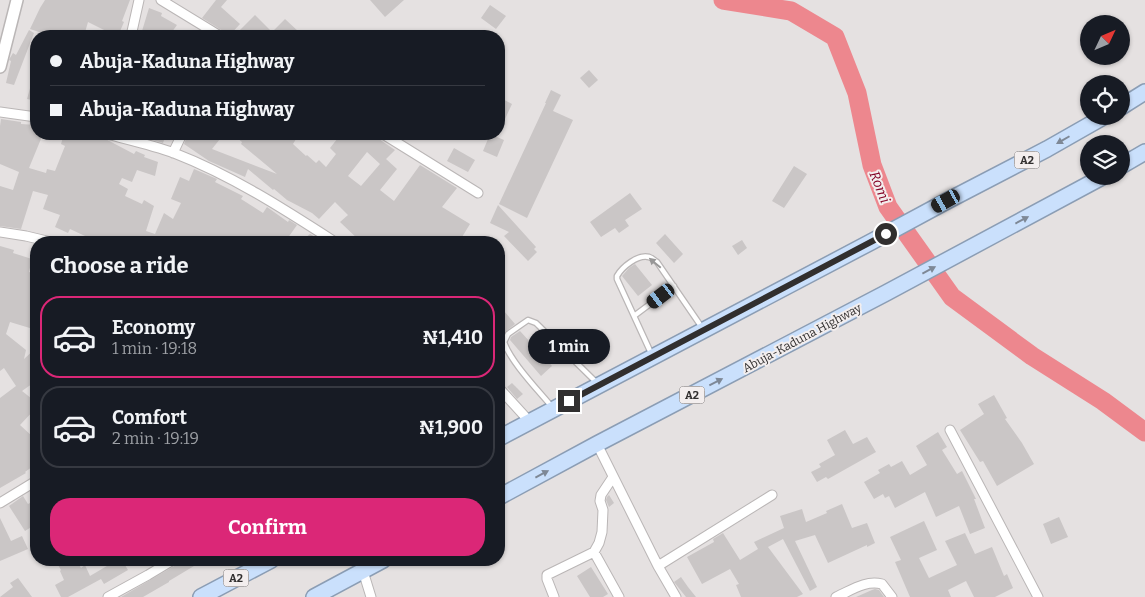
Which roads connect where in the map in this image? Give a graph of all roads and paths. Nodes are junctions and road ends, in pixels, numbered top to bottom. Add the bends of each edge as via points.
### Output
1 (17, 0) edge
2 (139, 0) edge
3 (161, 0) edge
4 (133, 30) edge
5 (210, 30) edge
6 (0, 67) edge
7 (1145, 92) edge
8 (1130, 101) edge
9 (0, 112) edge
10 (30, 116) edge
11 (1089, 125) edge
12 (129, 140) edge
13 (179, 140) edge
14 (393, 140) edge
15 (1145, 152) edge
16 (173, 153) junction
17 (1130, 161) edge
18 (1087, 185) edge
19 (478, 193) dead end
20 (0, 232) edge
21 (326, 236) edge
22 (30, 237) edge
23 (674, 286) junction
24 (634, 316) junction
25 (704, 330) junction
26 (505, 340) edge
27 (505, 345) edge
28 (653, 357) junction
29 (599, 385) junction
30 (505, 395) edge
31 (554, 409) junction
32 (530, 422) junction
33 (950, 430) dead end
34 (505, 433) edge
35 (598, 444) junction
36 (613, 477) junction
37 (30, 485) edge
38 (505, 494) edge
39 (772, 495) dead end
40 (0, 503) edge
41 (594, 552) junction
42 (163, 566) edge
43 (260, 566) edge
44 (372, 566) edge
45 (658, 566) junction
46 (363, 571) junction
47 (108, 597) edge
48 (201, 597) edge
49 (314, 597) edge
50 (371, 597) edge
51 (554, 597) edge
52 (619, 597) edge
53 (676, 597) edge
54 (836, 597) edge
55 (892, 597) edge
56 (1038, 597) edge

1 - 6 street
2 - 4 street
3 - 5 street
7 - 8 highway
9 - 10 street
11 -> 25 highway, A2
12 - 16 street
13 - 16 street
14 - 19 street
15 - 17 highway
16 - 21 street via 210,168
35 -> 18 highway, Abuja-Kaduna Highway / A2
20 - 22 street
23 - 24 lane
23 -> 24 lane via 657,262 649,257 638,258 622,269 617,279
23 - 25 lane
24 - 28 lane
25 - 28 highway, A2
26 - 29 lane via 508,334 528,320 536,323
27 - 31 lane
28 - 29 highway, A2
29 - 31 highway, A2
30 - 32 street
31 - 32 highway, A2
32 - 34 highway, A2
33 - 56 street
35 - 36 street
38 -> 35 highway, Abuja-Kaduna Highway / A2
36 - 41 street via 601,495 602,532
36 - 45 street
37 - 40 street
39 - 45 street
41 - 51 street via 547,575
41 - 52 street
42 - 47 street
43 - 48 highway, A2
44 - 46 highway
45 - 53 street
46 - 49 highway
46 - 50 street
54 - 55 street via 874,582 882,584

